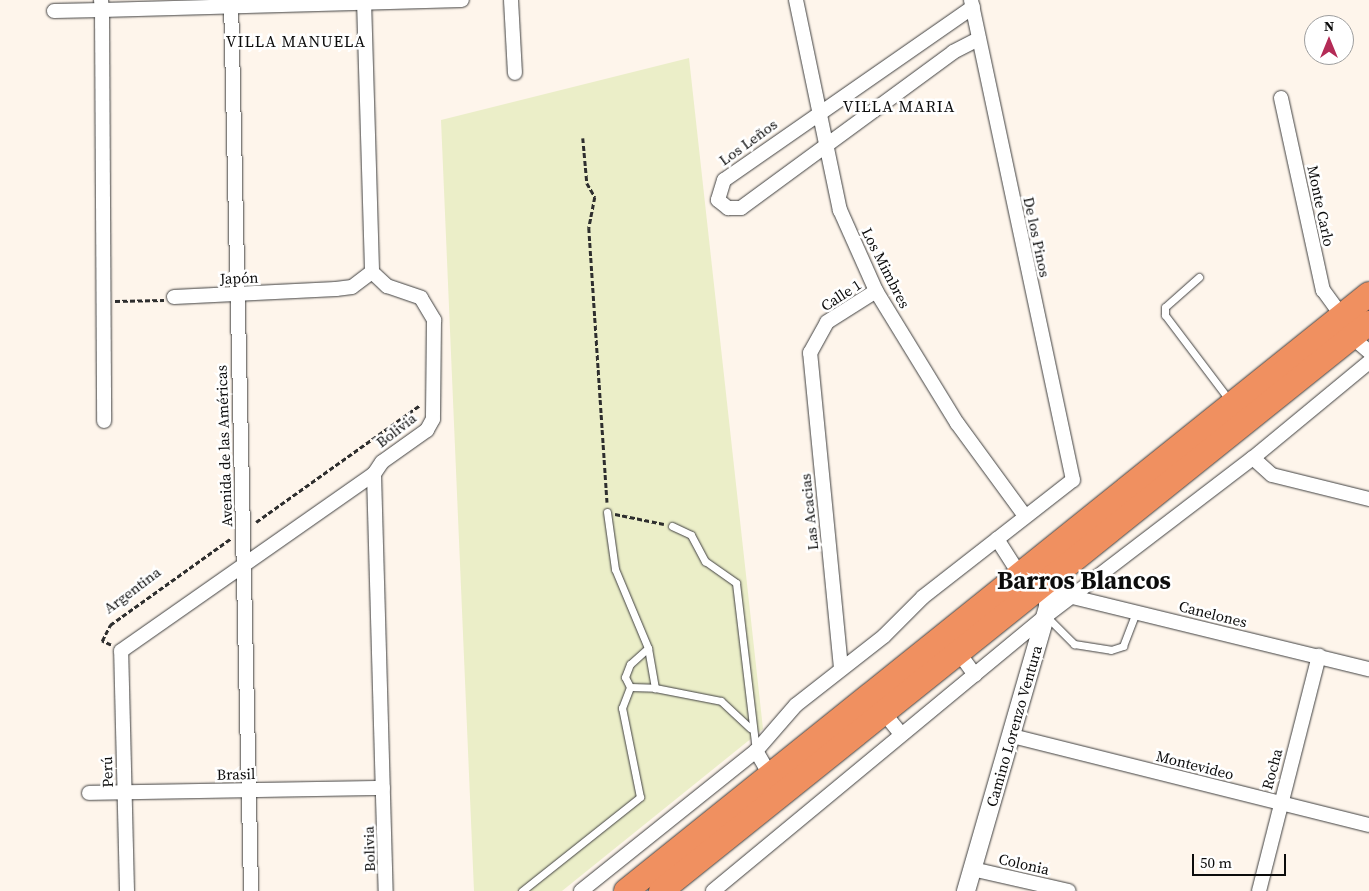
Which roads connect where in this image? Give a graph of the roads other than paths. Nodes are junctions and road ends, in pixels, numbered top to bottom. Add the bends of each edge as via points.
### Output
1 (462, 0) edge
2 (511, 0) edge
3 (796, 0) edge
4 (364, 2) edge
5 (231, 4) edge
6 (972, 4) edge
7 (101, 5) edge
8 (54, 11) dead end
9 (979, 39) junction
10 (515, 73) dead end
11 (1281, 98) dead end
12 (818, 112) junction
13 (824, 145) junction
14 (372, 272) junction
15 (1200, 277) dead end
16 (876, 291) junction
17 (1369, 294) edge
18 (236, 295) junction
19 (174, 296) road end
20 (1358, 332) edge
21 (810, 353) joint
22 (1369, 362) edge
23 (1232, 404) junction
24 (104, 421) dead end
25 (1254, 458) junction
26 (374, 474) junction
27 (1369, 499) edge
28 (607, 512) road end
29 (1025, 516) junction
30 (672, 526) road end
31 (997, 539) junction
32 (244, 563) junction
33 (1039, 577) junction
34 (1072, 596) junction
35 (1136, 612) junction
36 (1046, 616) junction
37 (648, 648) junction
38 (959, 653) junction
39 (1319, 656) junction
40 (841, 668) junction
41 (1369, 669) edge
42 (975, 675) junction
43 (630, 687) junction
44 (655, 688) junction
45 (884, 713) junction
46 (750, 728) junction
47 (902, 734) junction
48 (1012, 736) junction
49 (756, 751) junction
50 (770, 775) junction
51 (383, 788) junction
52 (248, 790) junction
53 (125, 791) junction
54 (89, 793) dead end
55 (1280, 803) junction
56 (1369, 825) edge
57 (972, 869) junction
58 (673, 887) edge
59 (127, 891) edge
60 (251, 891) edge
61 (386, 891) edge
62 (522, 891) edge
63 (581, 891) edge
64 (626, 891) edge
65 (713, 891) edge
66 (966, 891) edge
67 (1069, 891) edge
68 (1259, 891) edge

1 - 4 street
2 - 10 street
3 - 12 street, Los Mimbres
4 - 5 street
4 - 14 street
5 - 7 street
5 - 18 street, Avenida de las Américas
6 - 9 street, De los Pinos
6 - 12 street, Los Leños
7 - 8 street
7 - 24 street
9 - 13 street, Los Leños via 953,52
9 - 29 street, De los Pinos via 1072,480
11 - 20 street, Monte Carlo via 1323,290
12 - 13 street, Los Mimbres
12 - 13 street, Los Leños via 724,180 718,200 728,208 740,208
13 - 16 street, Los Mimbres via 840,210
14 - 18 street, Japón via 352,287
14 - 26 street, Bolivia via 387,286 411,291 430,308 434,398 433,419 426,430 382,462
15 - 23 lane via 1164,307 1164,315
16 - 21 street, Calle 1 via 827,322
16 - 29 street, Los Mimbres via 957,423
17 - 20 highway
18 - 19 street, Japón
18 - 32 street, Avenida de las Américas
20 - 23 highway
20 - 33 highway
21 - 40 street, Las Acacias
22 - 25 street
23 - 33 highway
25 - 27 street via 1272,474
25 - 34 street
26 - 32 street
26 - 51 street, Bolivia
28 - 37 lane via 615,569
29 - 31 street
30 - 46 lane via 691,535 705,560 736,583
31 - 33 street
31 - 40 street
32 - 52 street, Avenida de las Américas
32 - 53 street, Perú via 120,651
33 - 34 street, Canelones
33 - 36 street, Camino Lorenzo Ventura
33 - 38 highway
33 - 50 highway
34 - 35 street, Canelones
34 - 36 street
35 - 36 lane via 1123,646 1111,650 1074,644
35 - 39 street, Canelones
36 - 42 street
36 - 48 street, Camino Lorenzo Ventura
37 - 43 lane via 630,664 625,677
37 - 44 lane
38 - 42 street
38 - 45 highway
39 - 41 street, Canelones
39 - 55 street, Rocha
40 - 49 street via 796,705
42 - 47 street
43 - 44 lane
43 - 62 lane via 622,708 640,797
44 - 46 lane via 720,701
45 - 47 street
45 - 58 highway
46 - 49 lane
47 - 65 street
48 - 55 street, Montevideo
48 - 57 street, Camino Lorenzo Ventura
49 - 50 street
49 - 63 street
50 - 64 highway
51 - 52 street, Brasil
51 - 61 street, Bolivia
52 - 53 street, Brasil
52 - 60 street, Avenida de las Américas
53 - 54 street, Brasil
53 - 59 street, Perú
55 - 56 street, Montevideo
55 - 68 street, Rocha
57 - 66 street, Camino Lorenzo Ventura
57 - 67 street, Colonia

